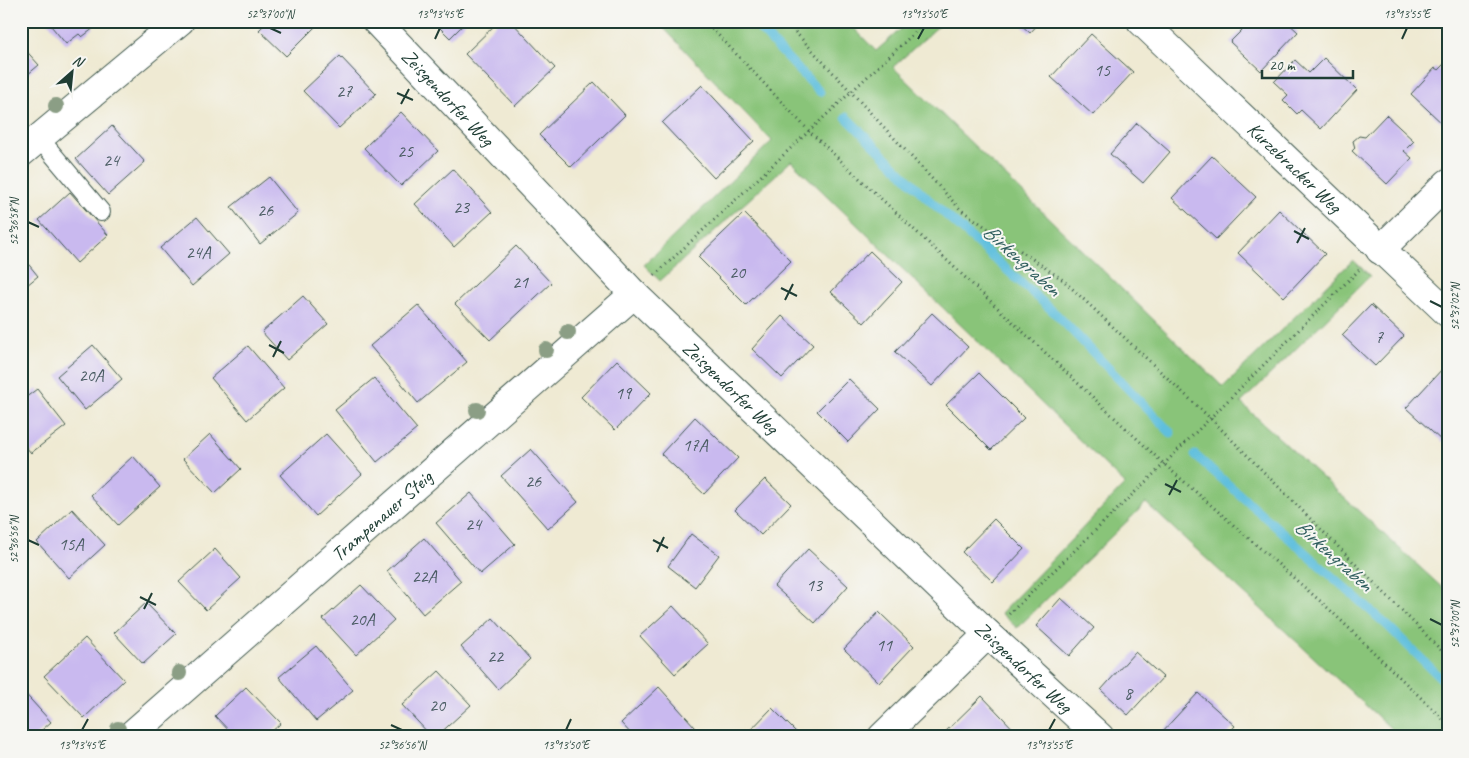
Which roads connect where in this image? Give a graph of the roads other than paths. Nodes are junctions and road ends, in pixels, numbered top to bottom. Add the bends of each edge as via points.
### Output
1 (180, 21) edge
2 (376, 21) edge
3 (1141, 21) edge
4 (30, 146) edge
5 (1448, 183) edge
6 (101, 212) dead end
7 (1380, 250) junction
8 (634, 294) junction
9 (1448, 313) edge
10 (988, 634) junction
11 (128, 737) edge
12 (882, 737) edge
13 (1100, 737) edge

1 - 4 street
2 - 8 street, Zeisgendorfer Weg
3 - 7 street, Kurzebracker Weg
4 - 6 lane
5 - 7 street
7 - 9 street, Kurzebracker Weg
8 - 10 street, Zeisgendorfer Weg
8 - 11 street, Trampenauer Steig
10 - 12 street
10 - 13 street, Zeisgendorfer Weg

